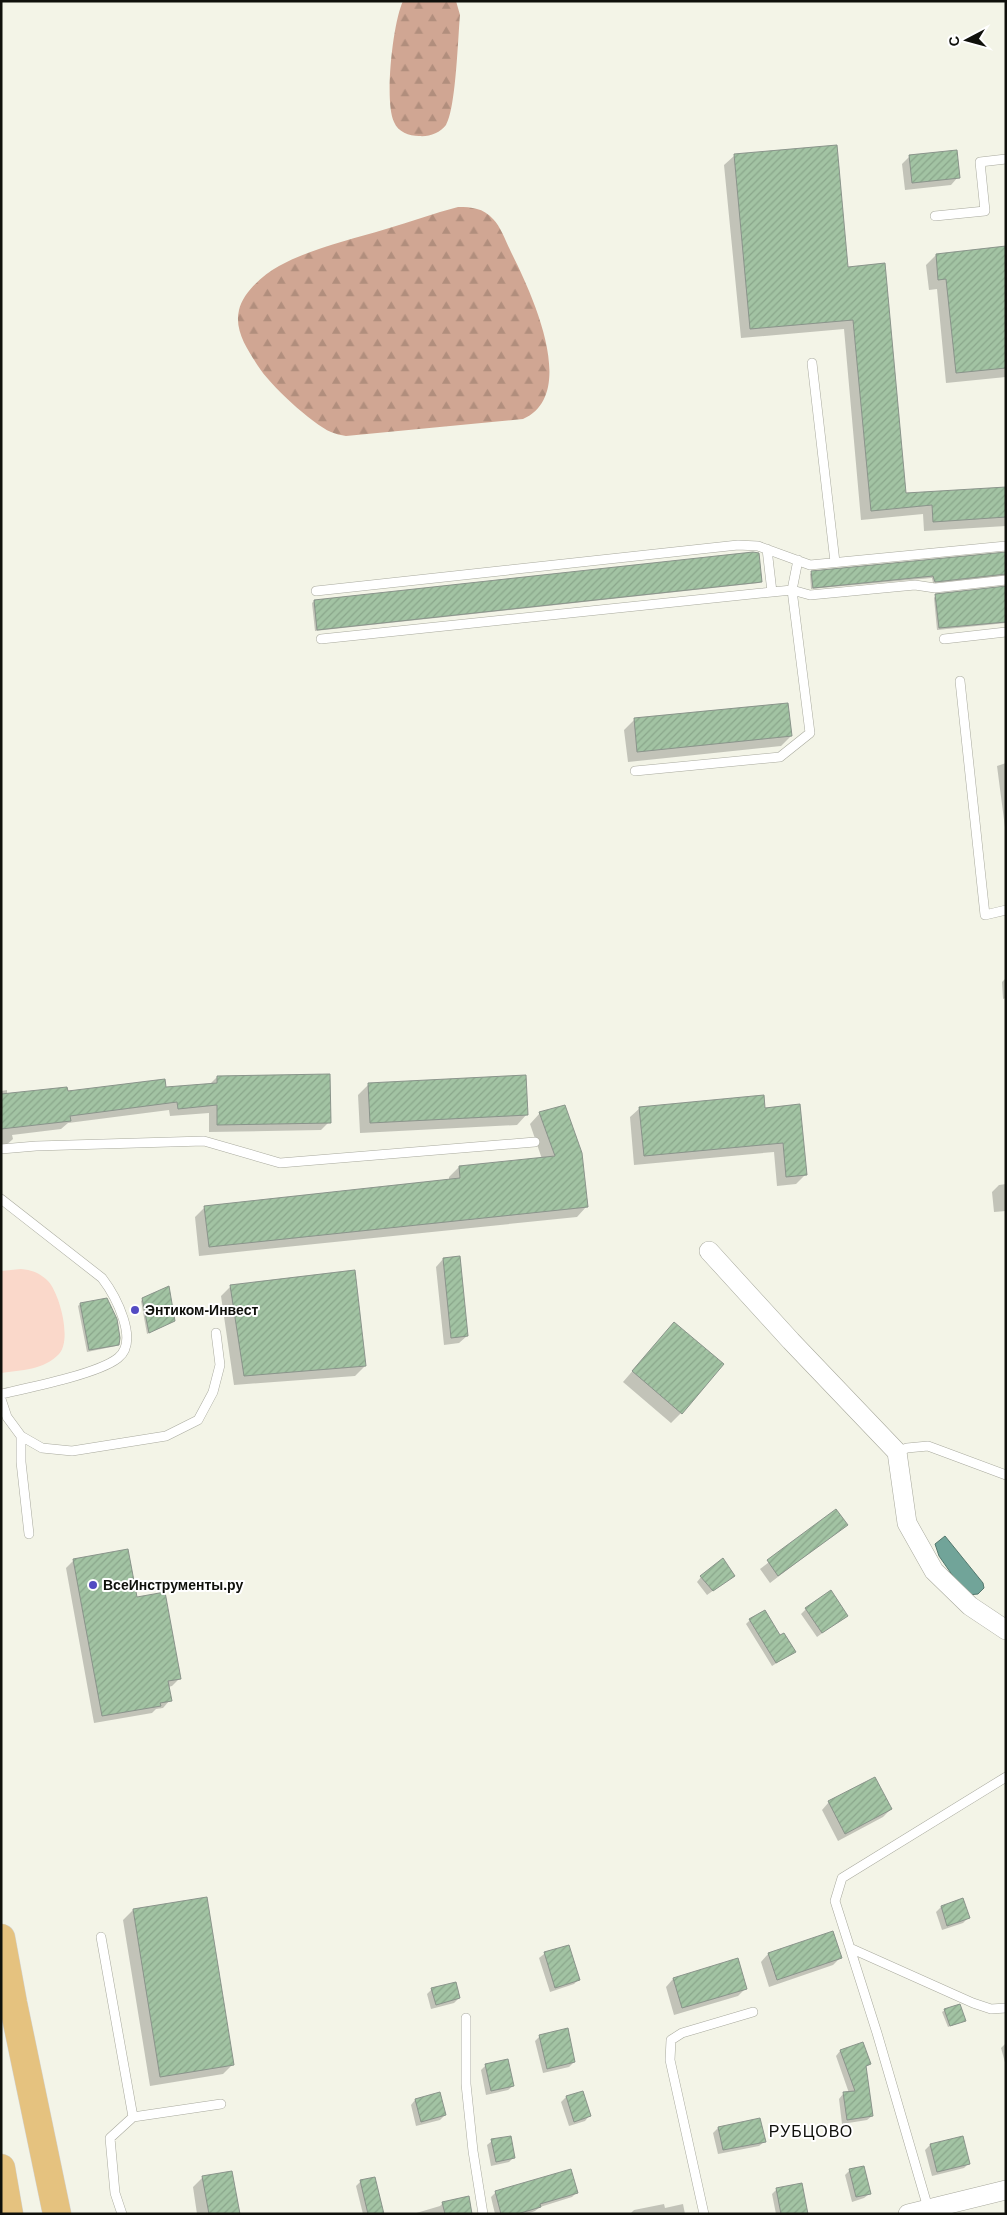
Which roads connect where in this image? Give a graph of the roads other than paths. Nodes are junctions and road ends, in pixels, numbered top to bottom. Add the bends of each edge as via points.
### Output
1 (1006, 159) edge
2 (935, 216) dead end
3 (812, 363) dead end
4 (1006, 546) edge
5 (767, 549) junction
6 (798, 560) junction
7 (835, 562) junction
8 (1006, 580) edge
9 (792, 590) junction
10 (316, 591) dead end
11 (772, 592) junction
12 (1006, 632) edge
13 (321, 639) dead end
14 (944, 639) dead end
15 (960, 680) dead end
16 (635, 771) dead end
17 (1006, 910) edge
18 (535, 1142) dead end
19 (1, 1150) edge
20 (1, 1200) edge
21 (709, 1251) dead end
22 (216, 1333) dead end
23 (1, 1394) edge
24 (1, 1399) edge
25 (21, 1436) junction
26 (898, 1452) junction
27 (1006, 1475) edge
28 (29, 1534) dead end
29 (1006, 1630) edge
30 (1006, 1777) edge
31 (101, 1937) dead end
32 (1, 1938) edge
33 (850, 1948) junction
34 (1006, 2008) edge
35 (753, 2012) dead end
36 (466, 2018) dead end
37 (221, 2104) dead end
38 (133, 2117) junction
39 (1, 2168) edge
40 (1006, 2190) edge
41 (928, 2208) junction
42 (9, 2214) edge
43 (57, 2214) edge
44 (122, 2214) edge
45 (483, 2214) edge
46 (704, 2214) edge
47 (908, 2214) edge

1 - 2 lane via 980,162 985,211
3 - 7 lane
4 - 7 lane
5 - 6 lane
5 - 10 lane via 738,545
5 - 11 lane
6 - 7 lane via 810,565
6 - 9 lane
8 - 9 lane via 935,588 915,585 810,595
9 - 11 lane
9 - 16 lane via 810,733 780,757
11 - 13 lane
12 - 14 lane
15 - 17 lane via 985,915
18 - 19 lane via 280,1163 204,1141
20 - 23 lane via 102,1278 121,1308 126,1342 118,1358 102,1366
21 - 26 street via 791,1342
22 - 25 lane via 220,1365 213,1392 198,1420 166,1436 72,1452 42,1448
24 - 25 lane via 7,1417
25 - 28 lane
26 - 27 lane via 928,1446
26 - 29 street via 907,1523 934,1571 970,1606
30 - 33 lane via 842,1878 835,1901
31 - 38 lane
32 - 43 main road
33 - 34 lane via 991,2009
33 - 41 lane
35 - 46 lane via 682,2033 671,2040 670,2060
36 - 45 lane via 466,2084
37 - 38 lane
38 - 44 lane via 110,2138 115,2193
39 - 42 main road
40 - 41 street
41 - 47 street

